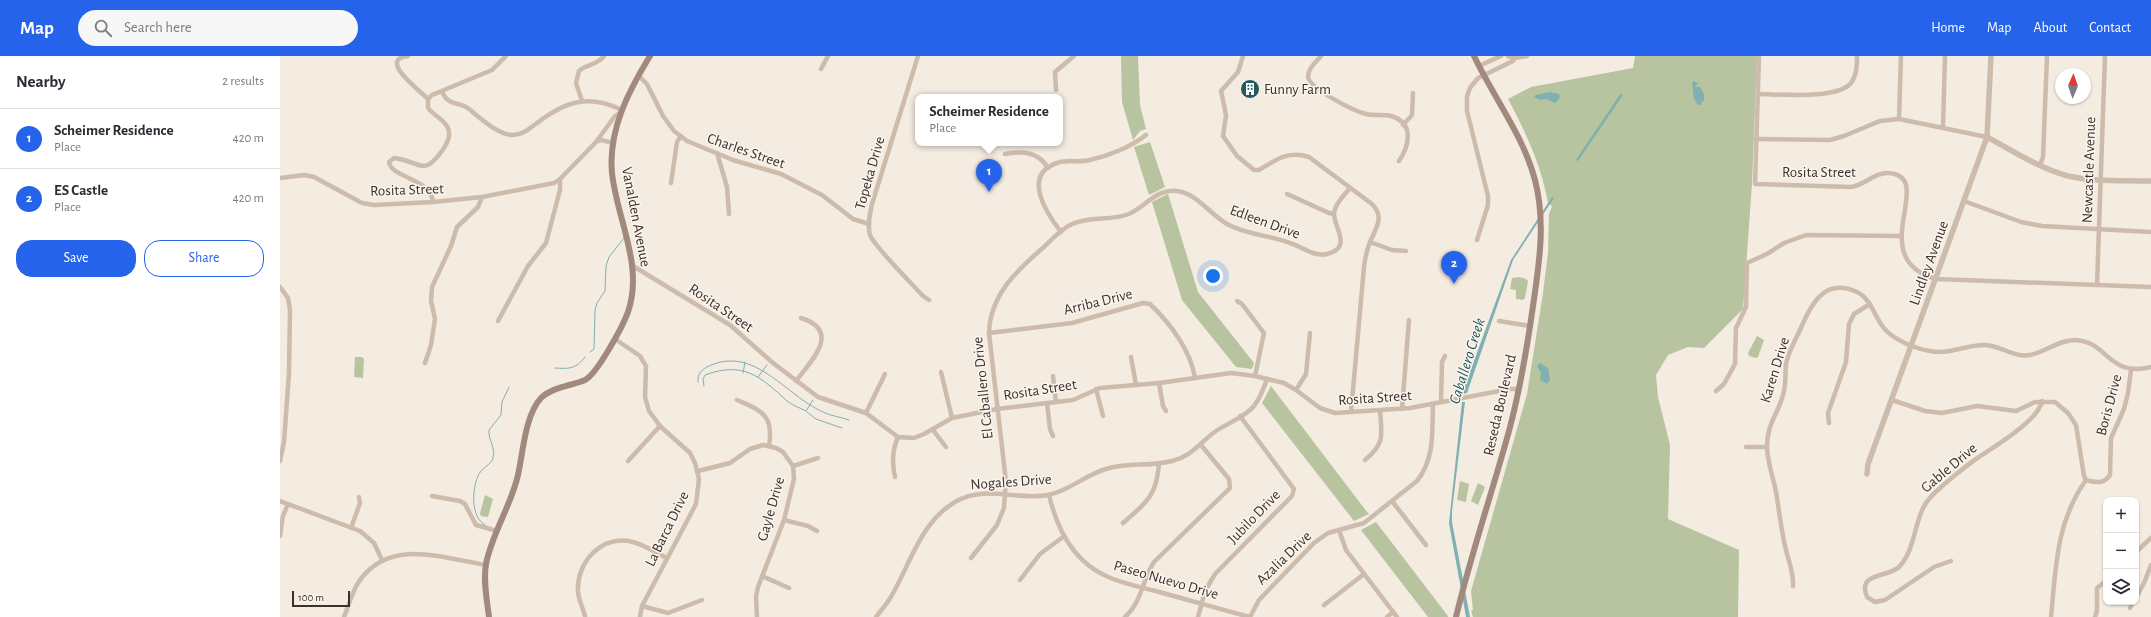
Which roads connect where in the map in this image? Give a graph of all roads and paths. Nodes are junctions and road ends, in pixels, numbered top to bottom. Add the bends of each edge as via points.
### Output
1 (408, 56) edge
2 (506, 56) edge
3 (604, 56) edge
4 (650, 56) edge
5 (828, 56) edge
6 (918, 56) edge
7 (1074, 56) edge
8 (1243, 56) edge
9 (1321, 56) edge
10 (1474, 56) edge
11 (1501, 56) edge
12 (1508, 56) edge
13 (1527, 56) edge
14 (1759, 56) edge
15 (1857, 56) edge
16 (1901, 56) edge
17 (1946, 56) edge
18 (1991, 56) edge
19 (2047, 56) edge
20 (2105, 56) edge
21 (1514, 58) junction
22 (1479, 66) junction
23 (821, 69) dead end
24 (1483, 74) junction
25 (639, 76) junction
26 (1056, 90) dead end
27 (442, 92) junction
28 (1413, 93) dead end
29 (1758, 94) junction
30 (428, 99) junction
31 (582, 101) junction
32 (622, 111) junction
33 (1899, 119) junction
34 (1403, 125) junction
35 (1943, 127) junction
36 (1146, 135) dead end
37 (680, 136) junction
38 (1987, 137) junction
39 (1756, 139) junction
40 (596, 142) junction
41 (613, 143) junction
42 (717, 153) junction
43 (1005, 154) dead end
44 (1399, 161) dead end
45 (2040, 165) junction
46 (1048, 168) junction
47 (280, 178) edge
48 (560, 179) junction
49 (2101, 179) junction
50 (2151, 181) edge
51 (671, 183) dead end
52 (1350, 188) junction
53 (1287, 194) dead end
54 (482, 197) junction
55 (1964, 201) junction
56 (433, 202) junction
57 (729, 214) dead end
58 (1334, 214) junction
59 (869, 224) junction
60 (2099, 229) junction
61 (1061, 232) junction
62 (2151, 232) edge
63 (1900, 236) junction
64 (1477, 240) dead end
65 (1370, 242) junction
66 (1406, 251) dead end
67 (633, 266) junction
68 (1936, 279) junction
69 (2097, 285) junction
70 (2151, 287) edge
71 (280, 288) edge
72 (929, 300) dead end
73 (1237, 301) dead end
74 (1870, 304) junction
75 (801, 318) dead end
76 (1409, 320) dead end
77 (498, 321) dead end
78 (1499, 322) dead end
79 (1530, 326) junction
80 (989, 333) junction
81 (1310, 333) dead end
82 (615, 339) junction
83 (1912, 345) junction
84 (1445, 356) dead end
85 (1131, 357) dead end
86 (425, 363) dead end
87 (2151, 367) edge
88 (2131, 370) junction
89 (941, 372) dead end
90 (884, 374) dead end
91 (1053, 376) dead end
92 (1256, 376) junction
93 (1195, 378) junction
94 (1267, 379) junction
95 (796, 381) junction
96 (1159, 383) junction
97 (1136, 385) junction
98 (1096, 389) junction
99 (1519, 389) junction
100 (1296, 390) junction
101 (1716, 391) dead end
102 (737, 400) dead end
103 (1892, 400) junction
104 (2042, 401) junction
105 (1056, 402) junction
106 (1441, 402) junction
107 (1046, 403) junction
108 (1433, 404) junction
109 (997, 409) junction
110 (1402, 409) junction
111 (1166, 411) dead end
112 (1380, 411) junction
113 (1351, 412) junction
114 (866, 413) junction
115 (1103, 416) dead end
116 (1240, 416) junction
117 (952, 418) junction
118 (1828, 423) dead end
119 (660, 426) junction
120 (933, 430) junction
121 (1053, 436) dead end
122 (898, 437) junction
123 (1201, 445) junction
124 (769, 446) junction
125 (946, 447) dead end
126 (1746, 447) dead end
127 (1767, 447) junction
128 (818, 458) dead end
129 (1365, 460) dead end
130 (280, 461) edge
131 (628, 461) dead end
132 (1159, 463) junction
133 (793, 466) junction
134 (698, 471) junction
135 (1867, 474) dead end
136 (895, 477) dead end
137 (2086, 480) junction
138 (1006, 493) junction
139 (1048, 495) junction
140 (432, 496) dead end
141 (359, 497) dead end
142 (280, 501) edge
143 (1392, 501) junction
144 (288, 504) junction
145 (784, 520) junction
146 (1123, 523) dead end
147 (351, 528) junction
148 (1339, 530) junction
149 (497, 531) junction
150 (818, 531) dead end
151 (280, 536) edge
152 (1063, 537) junction
153 (2151, 538) edge
154 (1426, 545) dead end
155 (2139, 549) edge
156 (667, 558) junction
157 (971, 558) dead end
158 (382, 560) junction
159 (1951, 560) dead end
160 (486, 565) junction
161 (2151, 565) edge
162 (1364, 574) junction
163 (762, 576) junction
164 (1020, 580) dead end
165 (2103, 583) edge
166 (1793, 586) dead end
167 (1143, 587) junction
168 (789, 588) dead end
169 (2139, 592) edge
170 (702, 600) dead end
171 (1201, 603) junction
172 (1324, 605) dead end
173 (2132, 605) edge
174 (642, 606) junction
175 (2130, 608) dead end
176 (1393, 612) junction
177 (585, 616) edge
178 (344, 617) edge
179 (489, 617) edge
180 (640, 617) edge
181 (757, 617) edge
182 (876, 617) edge
183 (1126, 617) edge
184 (1198, 617) edge
185 (1250, 617) edge
186 (1387, 617) edge
187 (1397, 617) edge
188 (1456, 617) edge
189 (2051, 617) edge
190 (2095, 617) edge

1 - 30 street via 397,60 396,66
2 - 27 street via 492,70
3 - 31 street via 579,71 576,83
4 - 25 main road, Vanalden Avenue
5 - 23 street
6 - 59 street, Topeka Drive via 872,204
7 - 26 street via 1055,72
8 - 52 street via 1238,72 1223,87 1221,96 1226,115 1222,136 1233,151 1245,165 1254,170 1259,170 1285,155 1302,154
9 - 34 street via 1309,72 1309,80 1315,88 1358,111 1392,116
10 - 22 main road, Reseda Boulevard
11 - 22 street
12 - 21 street
13 - 21 street
14 - 29 street
15 - 29 street via 1856,72 1847,86 1821,94
16 - 33 street
17 - 35 street
18 - 38 street, Lindley Avenue
19 - 45 street via 2043,157
20 - 49 street, Newcastle Avenue
21 - 24 street via 1513,61
22 - 24 main road, Reseda Boulevard
24 - 64 street via 1470,88 1466,102 1488,196 1488,205
24 - 79 main road, Reseda Boulevard via 1522,143 1538,194 1541,252
25 - 32 main road, Vanalden Avenue
25 - 37 street, Charles Street via 647,84 663,116
27 - 30 street
27 - 31 street via 453,104 466,107 500,131 513,135 527,131 563,107
28 - 34 street via 1412,115
29 - 39 street
30 - 56 street via 431,113 447,126 448,143 435,162 428,166 394,158 388,162 391,169 424,186 432,194
31 - 32 street via 607,104
32 - 40 street, Rosita Street via 614,116
32 - 41 main road, Vanalden Avenue
33 - 35 street
33 - 39 street via 1880,121 1830,140
34 - 44 street via 1407,131 1408,144
35 - 38 street
36 - 46 street via 1138,142 1091,160 1058,162
37 - 42 street, Charles Street via 696,146
37 - 51 street
38 - 45 street
38 - 55 street, Lindley Avenue
39 - 63 street, Rosita Street via 1755,184 1851,187 1864,184 1881,174 1895,174 1907,186 1908,195
40 - 41 street via 601,140
40 - 48 street, Rosita Street
41 - 67 main road, Vanalden Avenue via 614,185
42 - 57 street via 727,186
42 - 59 street, Charles Street via 781,174 822,195 852,219
43 - 46 street via 1033,154 1041,158
45 - 49 street via 2069,176
46 - 61 street via 1040,181 1039,194 1047,214
47 - 56 street, Rosita Street via 304,175 314,177 369,205
48 - 54 street, Rosita Street via 554,183
48 - 77 street via 560,190 546,243 528,266
49 - 50 street
49 - 60 street, Newcastle Avenue
52 - 58 street via 1337,204
52 - 65 street via 1372,204 1379,214 1379,225
53 - 58 street
54 - 56 street, Rosita Street
54 - 86 street via 478,207 457,227 432,287 431,301 435,319
55 - 60 street via 2028,223 2061,228
55 - 68 street, Lindley Avenue
58 - 61 street, Edleen Drive via 1340,231 1340,243 1333,252 1327,254 1313,253 1291,243 1231,226 1190,195 1176,190 1159,194 1129,213 1081,221
59 - 72 street, Topeka Drive via 871,237
60 - 62 street
60 - 69 street, Newcastle Avenue
61 - 80 street, El Caballero Drive via 1018,268 1009,280 993,308 989,320
63 - 68 street, Rosita Street via 1909,263 1918,271
63 - 101 street via 1806,235 1784,243 1748,262 1746,307 1736,331 1735,364 1724,384
65 - 66 street via 1392,250
65 - 113 street via 1364,267
67 - 82 main road, Vanalden Avenue via 631,302 625,321
67 - 95 street, Rosita Street via 730,325
68 - 69 street
68 - 83 street, Lindley Avenue
69 - 70 street
71 - 130 street via 288,298 290,310 290,374
73 - 92 street via 1264,332
74 - 83 street, Karen Drive via 1888,333
74 - 118 street via 1854,314 1849,324 1846,362 1828,413
74 - 127 street, Karen Drive via 1858,293 1841,288 1824,292 1816,298 1788,357 1785,390 1769,428
75 - 95 street via 816,326 822,340 820,348
76 - 110 street
78 - 79 street
79 - 99 main road, Reseda Boulevard
80 - 93 street, Arriba Drive via 1072,323 1143,303 1150,304 1188,351
80 - 109 street, El Caballero Drive
81 - 100 street via 1306,374
82 - 119 street, La Barca Drive via 640,356 646,366 645,397 649,411
82 - 149 main road, Vanalden Avenue via 590,376 548,392 536,406 526,432 518,477
83 - 88 street, Karen Drive via 1940,353 1985,345 2013,354 2029,355 2057,343 2074,340 2091,344 2117,364
83 - 103 street, Lindley Avenue
84 - 106 street via 1442,362
85 - 97 street
87 - 88 street
88 - 137 street, Boris Drive via 2125,403 2111,438 2110,475 2100,482
89 - 117 street
90 - 114 street
91 - 105 street
92 - 93 street, Rosita Street via 1231,373
92 - 94 street, Rosita Street
93 - 96 street, Rosita Street
94 - 100 street, Rosita Street
94 - 116 street, Nogales Drive via 1255,405
95 - 114 street, Rosita Street via 830,403
96 - 97 street, Rosita Street
96 - 111 street
97 - 98 street, Rosita Street
98 - 105 street, Rosita Street via 1078,398
98 - 115 street
99 - 106 street, Rosita Street
99 - 188 main road, Reseda Boulevard via 1510,430
100 - 113 street, Rosita Street via 1328,412
102 - 124 street via 756,408 769,421
103 - 104 street via 1925,411 1942,413 1977,406 2016,411 2031,403
103 - 135 street, Lindley Avenue via 1868,464
104 - 137 street, Boris Drive via 2055,402 2073,418 2078,432 2081,468
104 - 159 street, Gable Drive via 2034,414 2011,437 1979,457 1932,496 1922,509 1909,550 1902,563 1894,571 1867,581 1867,597 1875,602 1885,600 1934,567
105 - 107 street, Rosita Street
106 - 108 street, Rosita Street
107 - 109 street, Rosita Street
107 - 121 street
108 - 110 street, Rosita Street
108 - 143 street, Azalia Drive via 1432,452 1429,462 1417,481
109 - 117 street, Rosita Street
109 - 138 street, El Caballero Drive
110 - 112 street, Rosita Street
112 - 113 street, Rosita Street
112 - 129 street via 1381,442 1374,453
114 - 122 street, Rosita Street
116 - 123 street, Nogales Drive via 1214,432
116 - 171 street, Jubilo Drive via 1294,490 1292,496 1215,574
117 - 120 street, Rosita Street
119 - 131 street
119 - 134 street, La Barca Drive via 690,453
120 - 122 street, Rosita Street via 914,438
120 - 125 street
122 - 136 street via 893,449 892,464
123 - 132 street, Nogales Drive via 1183,457
123 - 167 street via 1229,479 1230,488 1154,562
124 - 133 street, Gayle Drive via 783,452
124 - 134 street via 756,446 730,463
126 - 127 street
127 - 166 street, Karen Drive via 1784,541 1794,575
128 - 133 street
132 - 139 street, Nogales Drive via 1115,466
132 - 146 street via 1154,492 1145,504
133 - 145 street, Gayle Drive via 794,479
134 - 156 street, La Barca Drive via 696,504
137 - 189 street via 2069,507 2063,525 2058,545
138 - 139 street, Nogales Drive
138 - 157 street, El Caballero Drive via 1004,508 997,525
138 - 182 street, Nogales Drive via 965,497 942,510 932,520 891,596
139 - 152 street, Paseo Nuevo Drive
140 - 149 street via 460,501 465,504 476,525
141 - 147 street via 360,503
142 - 144 street
143 - 148 street, Azalia Drive via 1364,524
143 - 154 street
144 - 147 street
144 - 151 street
145 - 150 street
145 - 163 street, Gayle Drive
147 - 158 street via 368,536
148 - 162 street via 1346,550
148 - 185 street, Azalia Drive via 1328,533 1314,543 1259,600
149 - 160 main road, Vanalden Avenue
152 - 164 street via 1040,554
152 - 167 street, Paseo Nuevo Drive via 1082,560 1095,569 1122,582
153 - 155 street
156 - 174 street, La Barca Drive
156 - 177 street via 632,542 615,541 603,545 586,561 581,572 578,592
158 - 160 street via 418,554
158 - 178 street via 359,581
160 - 179 main road, Vanalden Avenue via 485,584
161 - 169 street
162 - 172 street
162 - 176 street
163 - 168 street
163 - 181 street, Gayle Drive via 756,596
165 - 190 street via 2097,588
167 - 171 street, Paseo Nuevo Drive
167 - 183 street via 1138,601
170 - 174 street via 668,613
171 - 184 street, Jubilo Drive
171 - 185 street, Paseo Nuevo Drive
173 - 175 street
174 - 180 street, La Barca Drive
176 - 186 street
176 - 187 street

